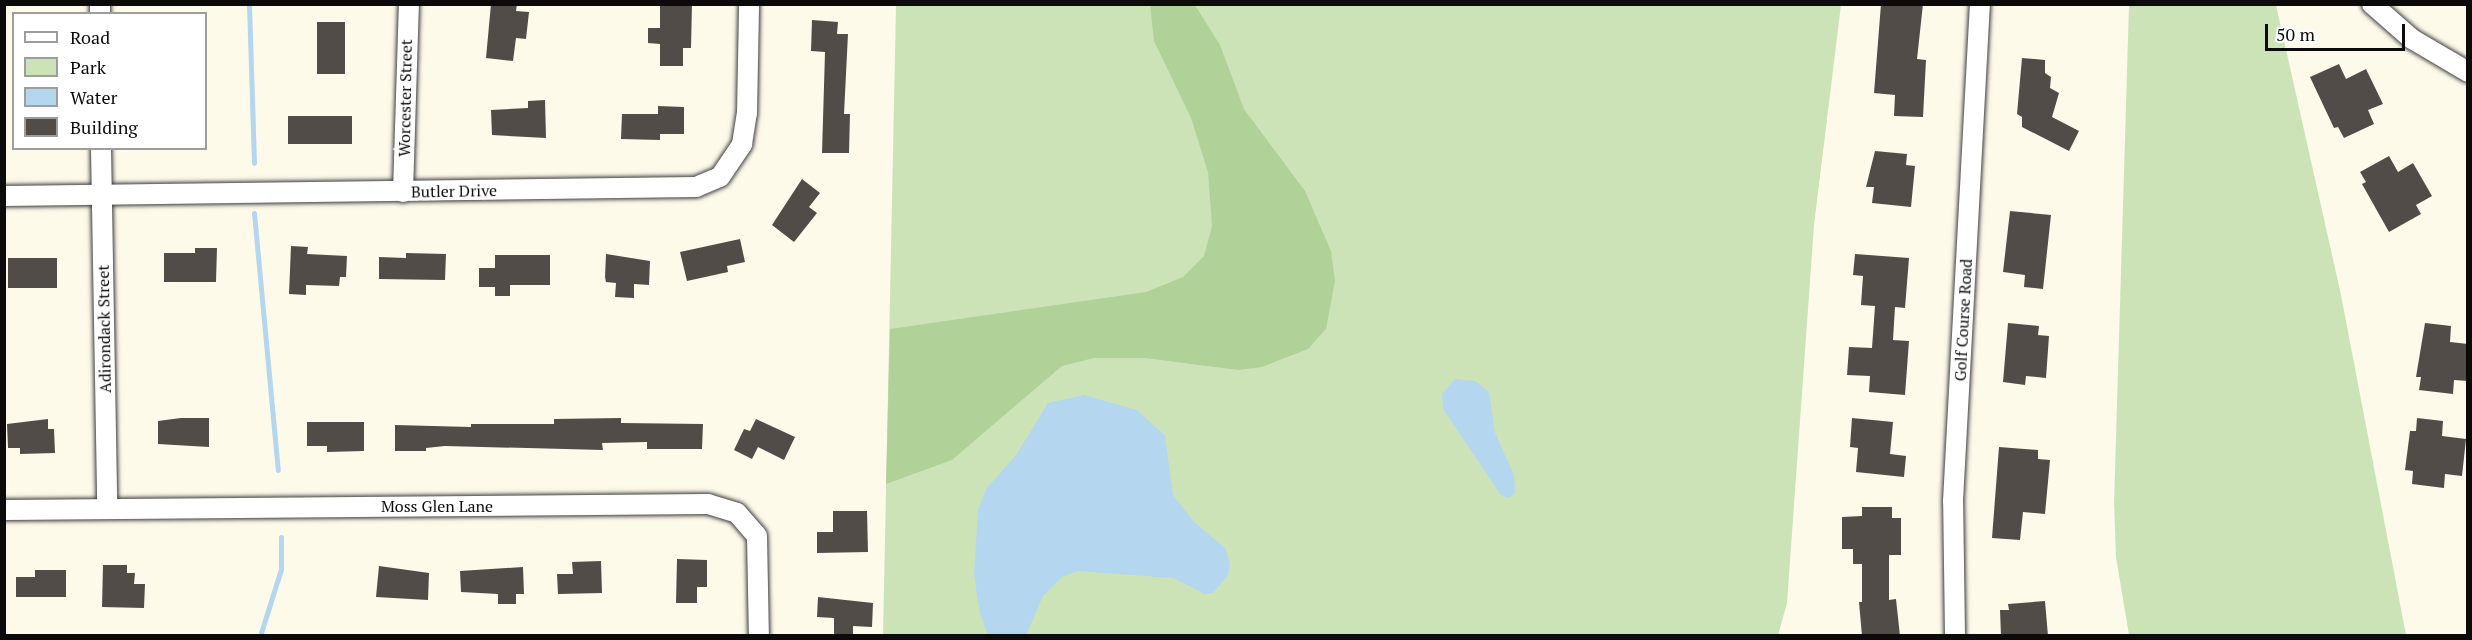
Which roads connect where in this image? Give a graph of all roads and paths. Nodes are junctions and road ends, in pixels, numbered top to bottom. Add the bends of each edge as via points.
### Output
1 (409, 4) edge
2 (749, 4) edge
3 (1980, 4) edge
4 (2372, 4) edge
5 (2468, 72) edge
6 (102, 150) edge
7 (403, 192) junction
8 (102, 195) junction
9 (4, 196) edge
10 (107, 509) junction
11 (4, 510) edge
12 (759, 636) edge
13 (1955, 636) edge

1 - 7 street, Worcester Street
2 - 7 street, Butler Drive via 746,129 737,158 709,183 679,189
3 - 13 street, Golf Course Road via 1954,477
4 - 5 street via 2412,39
6 - 8 street, Adirondack Street
7 - 8 street, Butler Drive
8 - 9 street, Butler Drive
8 - 10 street, Adirondack Street
10 - 11 street, Moss Glen Lane
10 - 12 street, Moss Glen Lane via 718,506 745,520 757,537

